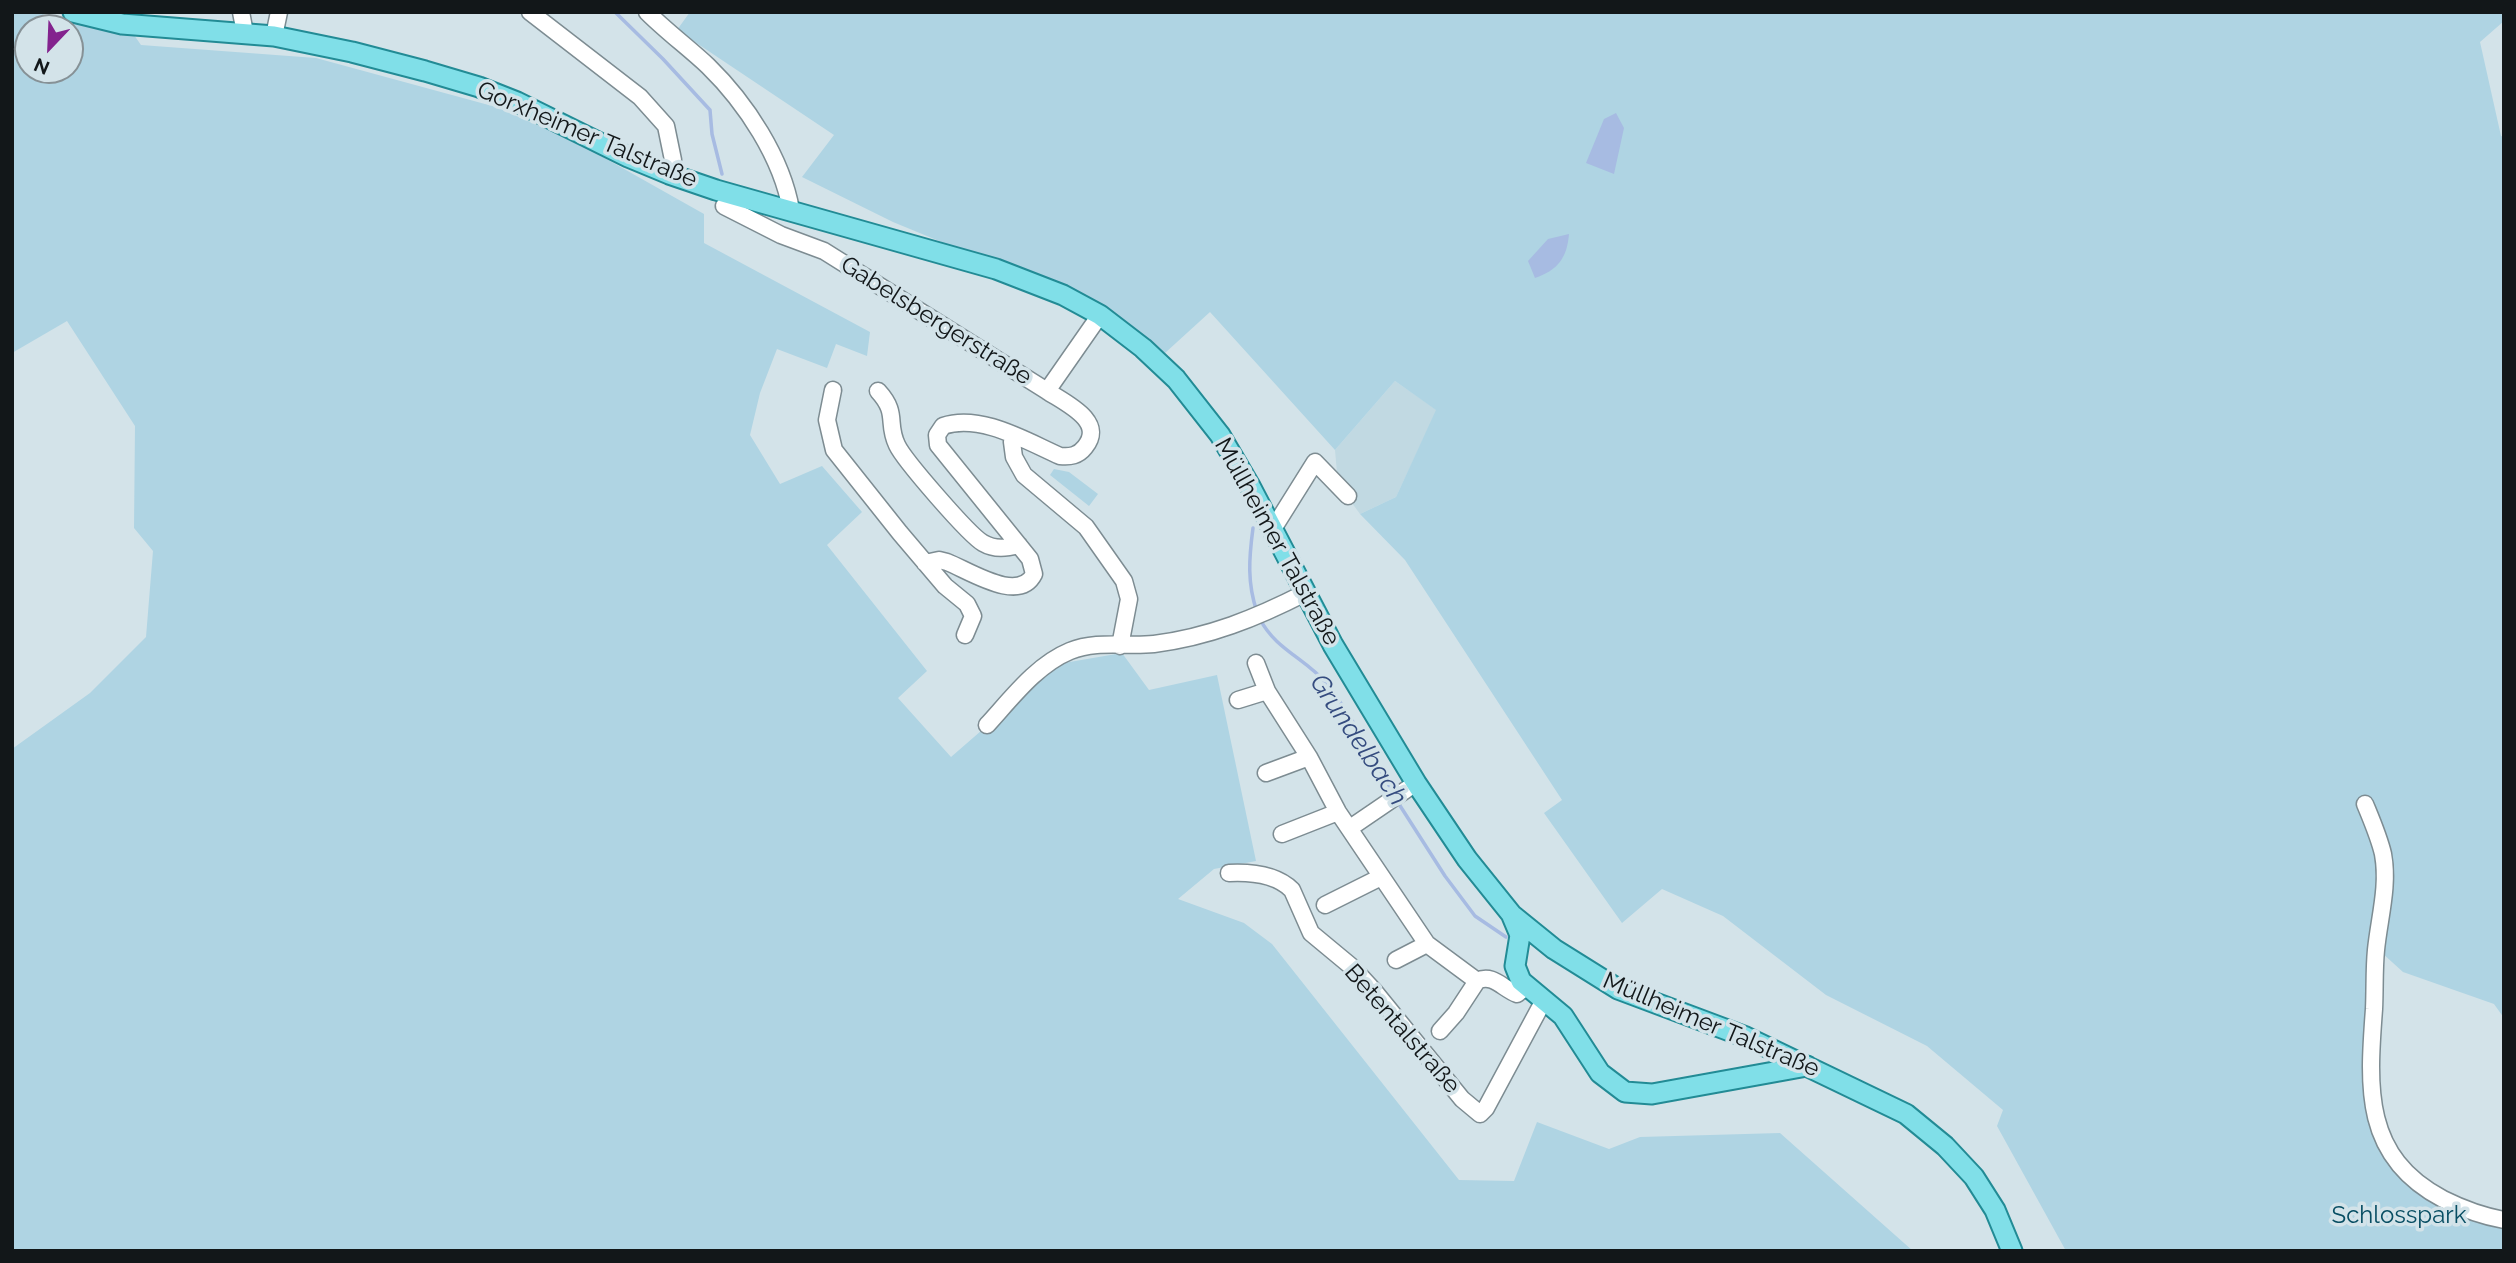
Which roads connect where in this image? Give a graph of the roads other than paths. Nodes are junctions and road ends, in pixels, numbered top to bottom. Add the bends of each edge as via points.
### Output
1 (73, 12) edge
2 (241, 12) edge
3 (279, 12) edge
4 (530, 12) edge
5 (647, 12) edge
6 (246, 33) junction
7 (274, 36) junction
8 (669, 174) junction
9 (724, 206) dead end
10 (791, 210) junction
11 (832, 222) junction
12 (824, 251) junction
13 (1100, 314) junction
14 (1123, 332) joint
15 (833, 390) dead end
16 (878, 391) dead end
17 (1047, 391) junction
18 (1017, 438) junction
19 (1348, 496) dead end
20 (1273, 529) junction
21 (1020, 545) junction
22 (925, 563) junction
23 (1305, 593) junction
24 (965, 635) dead end
25 (1120, 646) junction
26 (1256, 663) dead end
27 (1267, 691) junction
28 (1238, 700) dead end
29 (987, 725) dead end
30 (1309, 757) junction
31 (1266, 773) dead end
32 (1416, 783) junction
33 (2365, 804) dead end
34 (1338, 812) junction
35 (1350, 828) junction
36 (1282, 834) dead end
37 (1229, 873) dead end
38 (1381, 877) junction
39 (1325, 905) dead end
40 (1512, 915) junction
41 (1538, 936) junction
42 (1427, 944) junction
43 (1519, 944) junction
44 (1396, 960) dead end
45 (1477, 981) junction
46 (1527, 986) junction
47 (1544, 1000) junction
48 (1440, 1031) dead end
49 (1762, 1045) junction
50 (1807, 1066) junction
51 (1762, 1074) junction
52 (2504, 1220) edge
53 (2013, 1250) edge

1 - 6 main road, Gorxheimer Talstraße via 122,24
2 - 6 street
3 - 7 street
4 - 8 street via 640,97 666,126 673,160
5 - 10 street via 709,67 757,124 787,186
6 - 7 main road, Gorxheimer Talstraße
7 - 8 main road, Gorxheimer Talstraße via 479,87
8 - 10 main road, Gorxheimer Talstraße
9 - 12 street, Gabelsbergerstraße
10 - 11 main road, Gorxheimer Talstraße
11 - 12 street, Gabelsbergerstraße
11 - 13 main road, Gorxheimer Talstraße via 1005,272
12 - 17 street, Gabelsbergerstraße
13 - 14 main road, Gorxheimer Talstraße
13 - 17 street, Gabelsbergerstraße
14 - 20 main road, Müllheimer Talstraße via 1176,379 1210,421
15 - 22 street via 827,420 834,450
16 - 21 street via 891,409 893,433 902,454 974,537 991,547
17 - 18 street, Gabelsbergerstraße via 1087,419 1091,438 1082,451 1069,457
18 - 21 street via 965,422 943,426 936,440
18 - 25 street via 1012,450 1024,475 1086,527 1124,581 1129,599
19 - 20 street via 1315,462
20 - 23 main road, Müllheimer Talstraße
21 - 22 street via 1034,574 1026,584 1014,588 947,562
22 - 24 street via 967,604 973,616
23 - 25 street via 1253,619 1186,639
23 - 32 main road, Müllheimer Talstraße
25 - 29 street via 1091,644 1068,652 1034,675
26 - 27 street
27 - 28 street
27 - 30 street
30 - 31 street
30 - 34 street
32 - 35 street
32 - 40 main road, Müllheimer Talstraße
33 - 52 street via 2381,846 2384,874 2371,1052 2381,1135 2398,1165 2427,1190 2459,1207
34 - 35 street
34 - 36 street
35 - 38 street
37 - 47 street, Betentalstraße via 1270,877 1292,890 1311,933 1352,967 1462,1099 1480,1114
38 - 39 street
38 - 42 street
40 - 41 main road, Müllheimer Talstraße
40 - 43 main road
41 - 43 main road
41 - 49 main road, Müllheimer Talstraße via 1618,989
42 - 44 street
42 - 45 street
43 - 46 main road via 1515,966
45 - 46 street via 1489,978 1517,994
45 - 48 street
46 - 47 main road
47 - 51 main road via 1570,1024 1600,1073 1625,1092 1652,1094
49 - 50 main road, Müllheimer Talstraße
49 - 51 main road
50 - 51 main road
50 - 53 main road, Müllheimer Talstraße via 1906,1114 1931,1133 1986,1194

